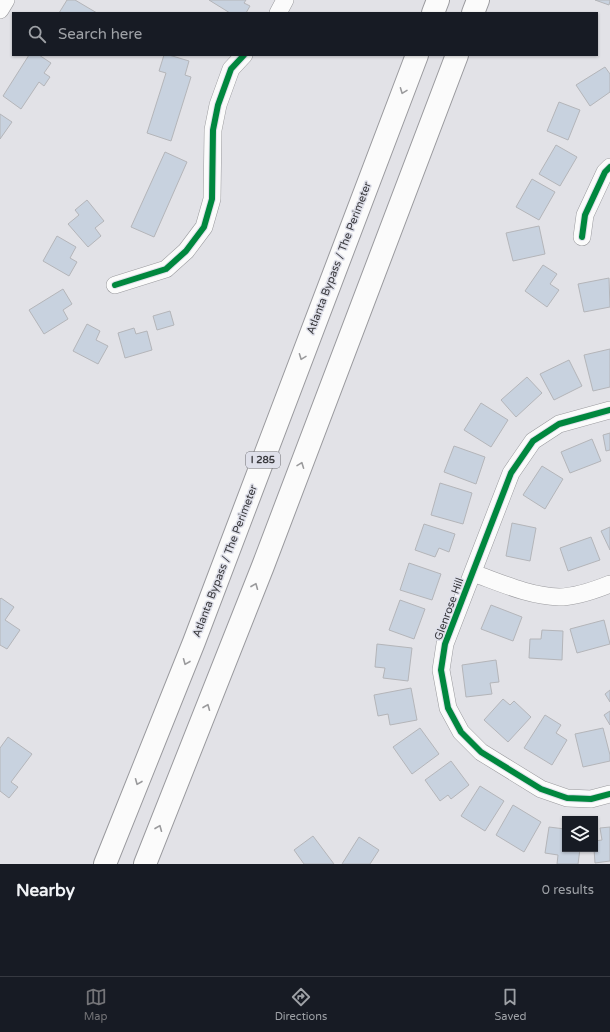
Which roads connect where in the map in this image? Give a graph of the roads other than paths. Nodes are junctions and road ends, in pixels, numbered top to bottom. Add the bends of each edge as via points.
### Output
1 (6, 0) edge
2 (285, 0) edge
3 (438, 0) edge
4 (478, 0) edge
5 (0, 10) edge
6 (279, 12) edge
7 (433, 12) edge
8 (473, 12) edge
9 (243, 56) edge
10 (417, 56) edge
11 (457, 56) edge
12 (610, 167) edge
13 (582, 237) dead end
14 (115, 285) dead end
15 (610, 410) edge
16 (473, 573) junction
17 (610, 584) edge
18 (610, 794) edge
19 (105, 864) edge
20 (145, 864) edge

1 - 5 street
2 - 6 street
3 - 7 highway
4 - 8 highway
9 - 14 street via 231,69 218,105 213,130 212,199 204,227 186,251 166,269
10 -> 19 highway, Atlanta Bypass / The Perimeter / I 285 via 194,642
20 -> 11 highway via 263,566
12 - 13 street via 604,172 585,216
15 - 16 street, Glenrose Hill via 559,424 533,441 511,473
16 - 17 street via 524,591 560,597 591,592
16 - 18 street, Glenrose Hill via 445,644 441,670 448,708 461,732 481,752 541,789 567,798 591,799

